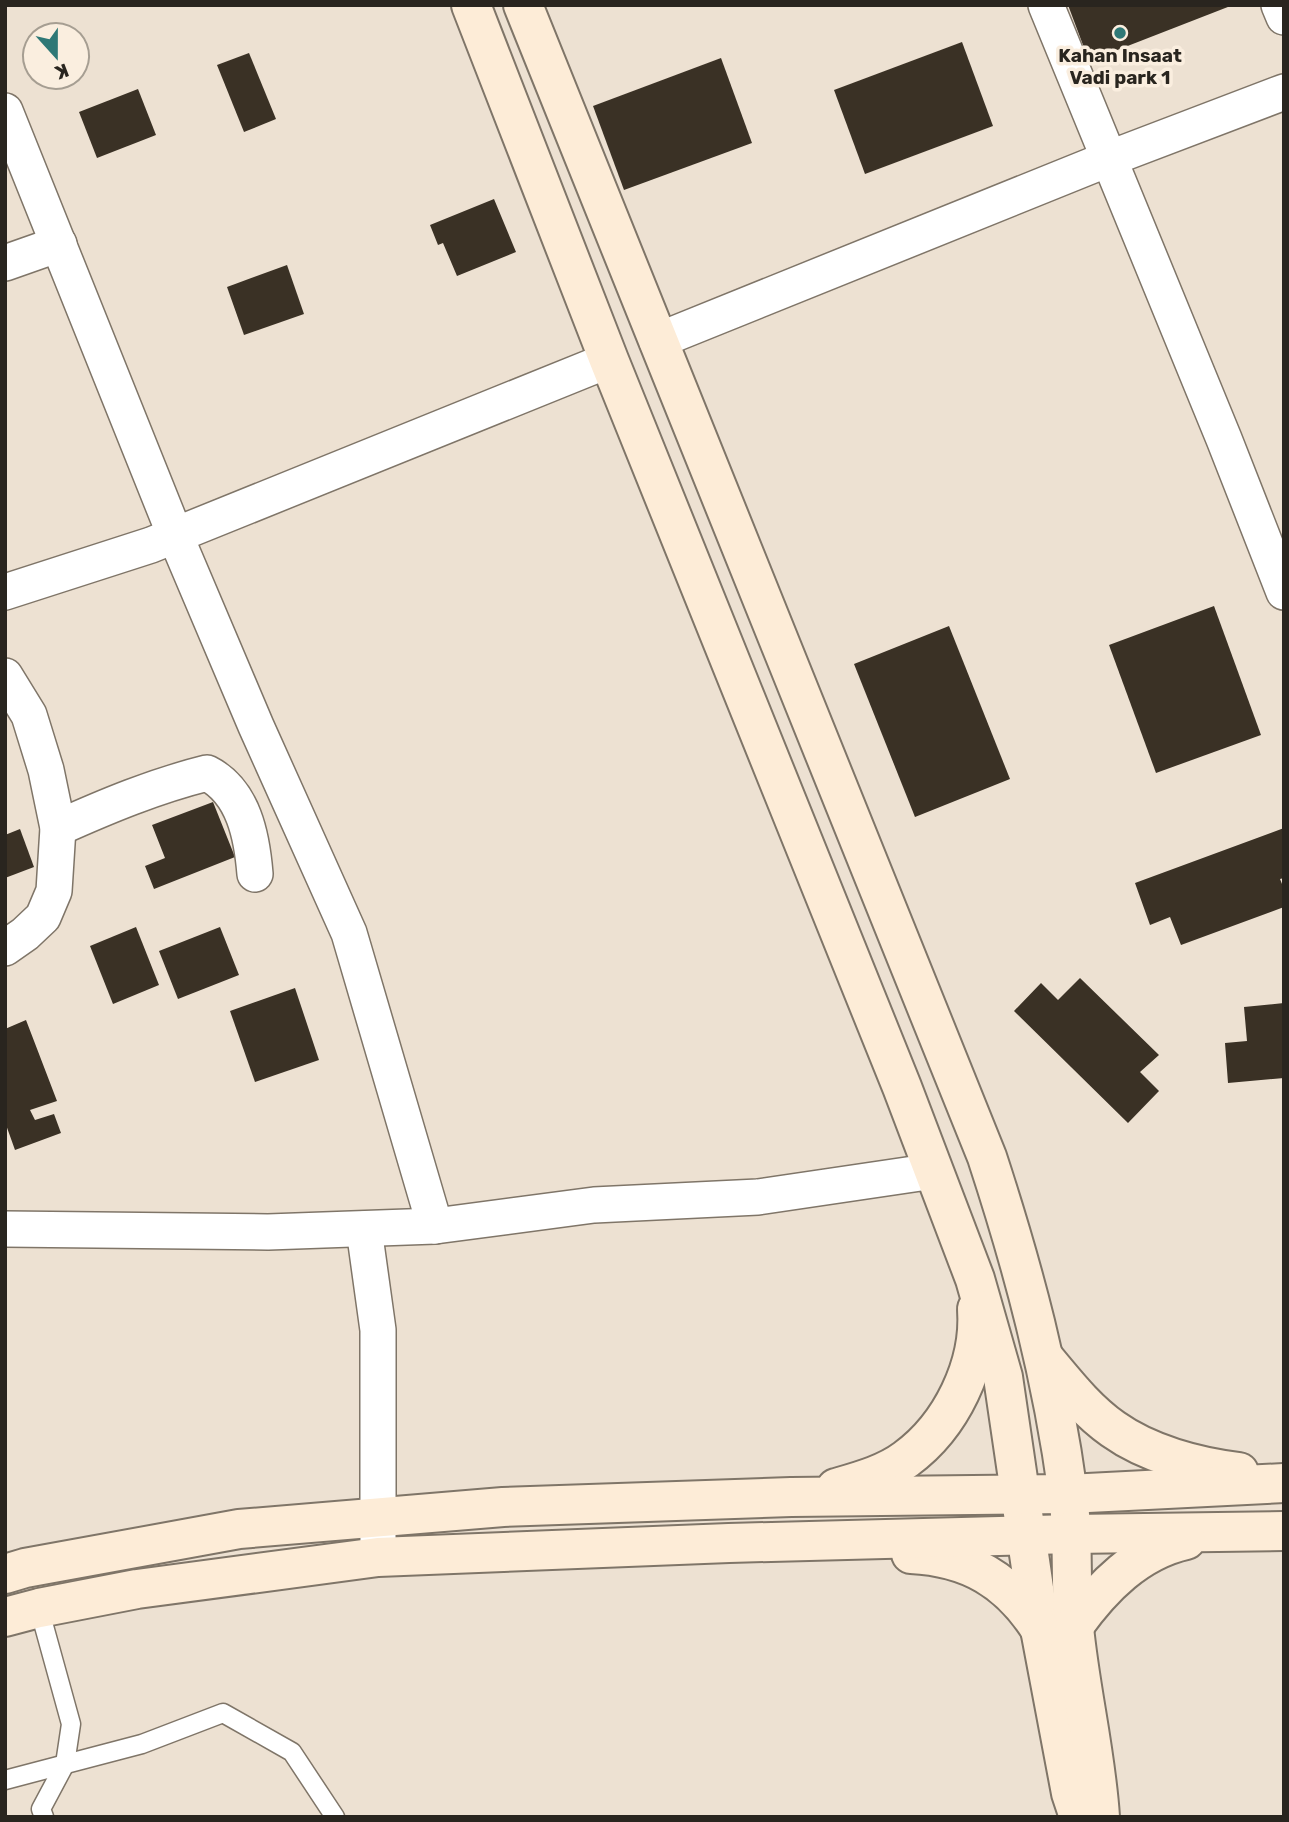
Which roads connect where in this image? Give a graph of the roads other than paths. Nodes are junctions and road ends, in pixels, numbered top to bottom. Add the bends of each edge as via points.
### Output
1 (471, 5) edge
2 (523, 5) edge
3 (1046, 5) edge
4 (1279, 5) edge
5 (1284, 17) edge
6 (1284, 92) edge
7 (5, 111) edge
8 (1108, 159) junction
9 (59, 244) junction
10 (5, 263) edge
11 (657, 341) junction
12 (609, 360) junction
13 (175, 536) junction
14 (5, 592) edge
15 (1284, 592) edge
16 (5, 676) edge
17 (58, 828) junction
18 (255, 874) dead end
19 (5, 948) edge
20 (934, 1171) junction
21 (435, 1226) junction
22 (364, 1229) junction
23 (5, 1230) edge
24 (975, 1279) junction
25 (1045, 1359) junction
26 (1284, 1477) edge
27 (1284, 1483) edge
28 (1068, 1494) junction
29 (1022, 1495) junction
30 (791, 1497) junction
31 (378, 1517) junction
32 (1284, 1531) edge
33 (1072, 1534) junction
34 (1215, 1534) junction
35 (1026, 1535) junction
36 (729, 1542) junction
37 (379, 1557) junction
38 (5, 1574) edge
39 (22, 1612) edge
40 (1057, 1627) junction
41 (65, 1764) junction
42 (5, 1780) edge
43 (44, 1817) edge
44 (335, 1817) edge
45 (1079, 1817) edge
46 (1100, 1817) edge

1 - 12 street
2 - 11 street
3 - 8 street
4 - 5 street
6 - 8 street
7 - 9 street
8 - 11 street
8 - 15 street
9 - 10 street
9 - 13 street
11 - 25 street via 987,1157
12 - 13 street
12 - 20 street
13 - 14 street
13 - 21 street via 349,933
16 - 17 street via 29,715
17 - 18 street via 129,797 207,773 221,780 236,799 252,838
17 - 19 street via 54,891 43,917
20 - 21 street via 758,1197 594,1205
20 - 24 street
21 - 22 street
22 - 23 street
22 - 31 street via 378,1330
24 - 29 street via 1003,1377
24 - 30 street via 978,1320 972,1360 958,1398 935,1432 905,1460 871,1477
25 - 26 street via 1098,1417 1160,1453 1214,1469
25 - 28 street
27 - 28 street
28 - 29 street
28 - 33 street
29 - 30 street
29 - 35 street
30 - 31 street via 516,1506
31 - 37 street
31 - 38 street via 239,1529
32 - 34 street
33 - 34 street
33 - 35 street
33 - 40 street
34 - 40 street via 1149,1554 1119,1573
35 - 36 street
35 - 40 street
36 - 37 street
36 - 40 street via 751,1552 910,1554 949,1559 985,1573 1030,1612
37 - 39 street via 137,1589
39 - 41 lane via 71,1724
40 - 45 street via 1071,1793
40 - 46 street via 1099,1794
41 - 42 lane
41 - 43 lane via 41,1809
41 - 44 lane via 142,1744 223,1713 292,1752

